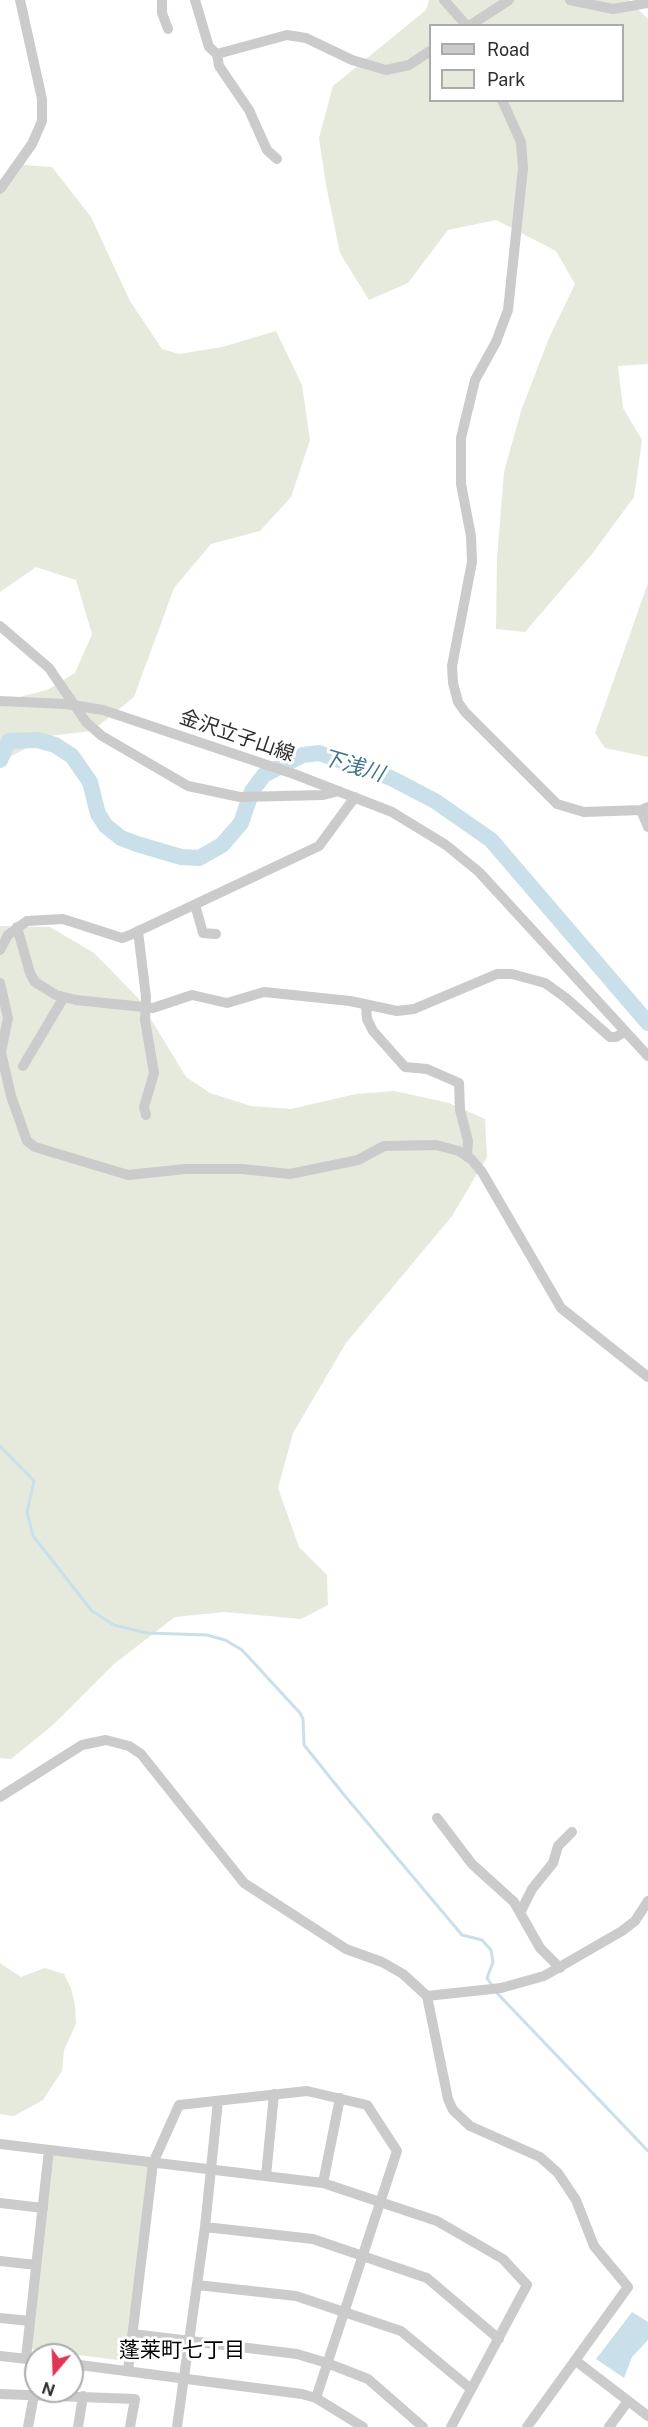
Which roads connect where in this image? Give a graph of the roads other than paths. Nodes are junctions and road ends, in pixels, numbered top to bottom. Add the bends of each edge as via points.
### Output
1 (20, 0) edge
2 (162, 0) edge
3 (195, 0) edge
4 (444, 0) edge
5 (509, 0) edge
6 (570, 0) edge
7 (648, 3) edge
8 (466, 24) edge
9 (471, 24) edge
10 (168, 29) dead end
11 (429, 52) edge
12 (217, 54) junction
13 (503, 102) edge
14 (277, 159) dead end
15 (0, 189) edge
16 (0, 626) edge
17 (0, 701) edge
18 (74, 705) junction
19 (339, 791) junction
20 (355, 797) junction
21 (644, 808) edge
22 (648, 826) edge
23 (195, 905) junction
24 (17, 927) junction
25 (138, 931) junction
26 (216, 934) dead end
27 (0, 950) edge
28 (0, 983) edge
29 (64, 997) junction
30 (146, 1006) junction
31 (366, 1006) junction
32 (624, 1032) junction
33 (648, 1056) edge
34 (23, 1066) dead end
35 (146, 1115) dead end
36 (467, 1156) junction
37 (648, 1377) edge
38 (0, 1797) edge
39 (437, 1818) dead end
40 (572, 1832) dead end
41 (648, 1901) edge
42 (521, 1911) junction
43 (560, 1968) junction
44 (427, 1995) junction
45 (274, 2094) junction
46 (340, 2098) junction
47 (218, 2101) junction
48 (0, 2144) edge
49 (49, 2150) junction
50 (153, 2163) junction
51 (211, 2169) junction
52 (266, 2176) junction
53 (323, 2183) junction
54 (380, 2201) junction
55 (0, 2203) edge
56 (43, 2208) junction
57 (205, 2227) junction
58 (362, 2256) junction
59 (0, 2261) edge
60 (36, 2265) junction
61 (197, 2285) junction
62 (344, 2312) junction
63 (0, 2319) edge
64 (30, 2321) junction
65 (133, 2334) junction
66 (499, 2339) junction
67 (190, 2341) junction
68 (31, 2343) edge
69 (0, 2356) edge
70 (24, 2358) edge
71 (576, 2361) junction
72 (327, 2363) junction
73 (84, 2366) edge
74 (128, 2371) junction
75 (185, 2379) junction
76 (471, 2389) junction
77 (0, 2394) edge
78 (24, 2395) edge
79 (84, 2397) edge
80 (316, 2398) junction
81 (628, 2401) junction
82 (32, 2403) edge
83 (82, 2403) edge
84 (648, 2416) edge
85 (28, 2427) edge
86 (78, 2427) edge
87 (130, 2427) edge
88 (177, 2427) edge
89 (363, 2427) edge
90 (423, 2427) edge
91 (451, 2427) edge
92 (527, 2427) edge
93 (609, 2427) edge

1 - 15 street via 42,99 42,121 37,137
2 - 10 street
3 - 12 street via 209,47
4 - 8 street
5 - 9 street
6 - 7 street via 613,9
11 - 12 street via 409,65 386,70 352,60 306,38 287,35
12 - 14 street via 219,66 249,110 267,150
13 - 21 street via 521,142 523,168 508,310 475,380 460,438 461,484 472,562 452,666 453,683 465,712 557,804 584,812
16 - 18 street via 49,668
17 - 18 street, 金沢立子山線
18 - 19 street, 金沢立子山線 via 103,710
18 - 19 street via 102,736 188,786 249,797
19 - 20 street, 金沢立子山線
20 - 23 street via 319,846
20 - 32 street, 金沢立子山線 via 392,812 446,844 479,872
21 - 22 street
23 - 25 street
23 - 26 street via 203,933
24 - 25 street via 27,921 63,919 122,938
24 - 27 street
24 - 29 street via 35,982
25 - 30 street
28 - 36 street via 8,1018 1,1052 11,1096 27,1141 40,1149 128,1175 242,1168 290,1174 358,1160 384,1146 413,1143 436,1145
29 - 30 street
29 - 34 street
30 - 31 street via 153,1008 192,995 227,1003 264,992
30 - 35 street via 154,1073 144,1107
31 - 32 street via 397,1011 414,1009 497,974 512,974 545,983 610,1037
31 - 36 street via 373,1031 405,1067 427,1070 459,1083
32 - 33 street, 金沢立子山線
36 - 37 street via 493,1189 561,1308
38 - 44 street via 82,1745 106,1740 129,1746 141,1754 244,1883 346,1949 403,1974
39 - 42 street via 472,1864
40 - 42 street via 558,1846 553,1863 532,1889
41 - 43 street via 635,1921 622,1931
42 - 43 street via 540,1948
43 - 44 street via 501,1988
44 - 71 street via 453,2110 470,2126 540,2157 558,2173 576,2200 594,2246 628,2287
45 - 46 street via 307,2091
45 - 47 street
45 - 52 street
46 - 53 street
46 - 54 street via 367,2104 397,2151
47 - 50 street via 179,2105
47 - 51 street
48 - 49 street
49 - 50 street
49 - 56 street
50 - 51 street
50 - 65 street
51 - 52 street
51 - 57 street
52 - 53 street
53 - 54 street
54 - 58 street
54 - 66 street via 437,2221 503,2259 527,2285
55 - 56 street
56 - 60 street
57 - 58 street via 313,2239
57 - 61 street
58 - 62 street
58 - 66 street via 427,2278
59 - 60 street
60 - 64 street
61 - 62 street via 296,2296
61 - 67 street
62 - 72 street
62 - 76 street via 401,2331
63 - 64 street
64 - 68 street
65 - 67 street
65 - 74 street
66 - 76 street
67 - 72 street via 297,2354
67 - 75 street
69 - 70 street
71 - 81 street
71 - 92 street
72 - 80 street
72 - 90 street via 368,2379
73 - 74 street
74 - 75 street
75 - 80 street
75 - 88 street
76 - 91 street
77 - 78 street
79 - 87 street via 135,2399
80 - 89 street
81 - 84 street
81 - 93 street
82 - 85 street
83 - 86 street

